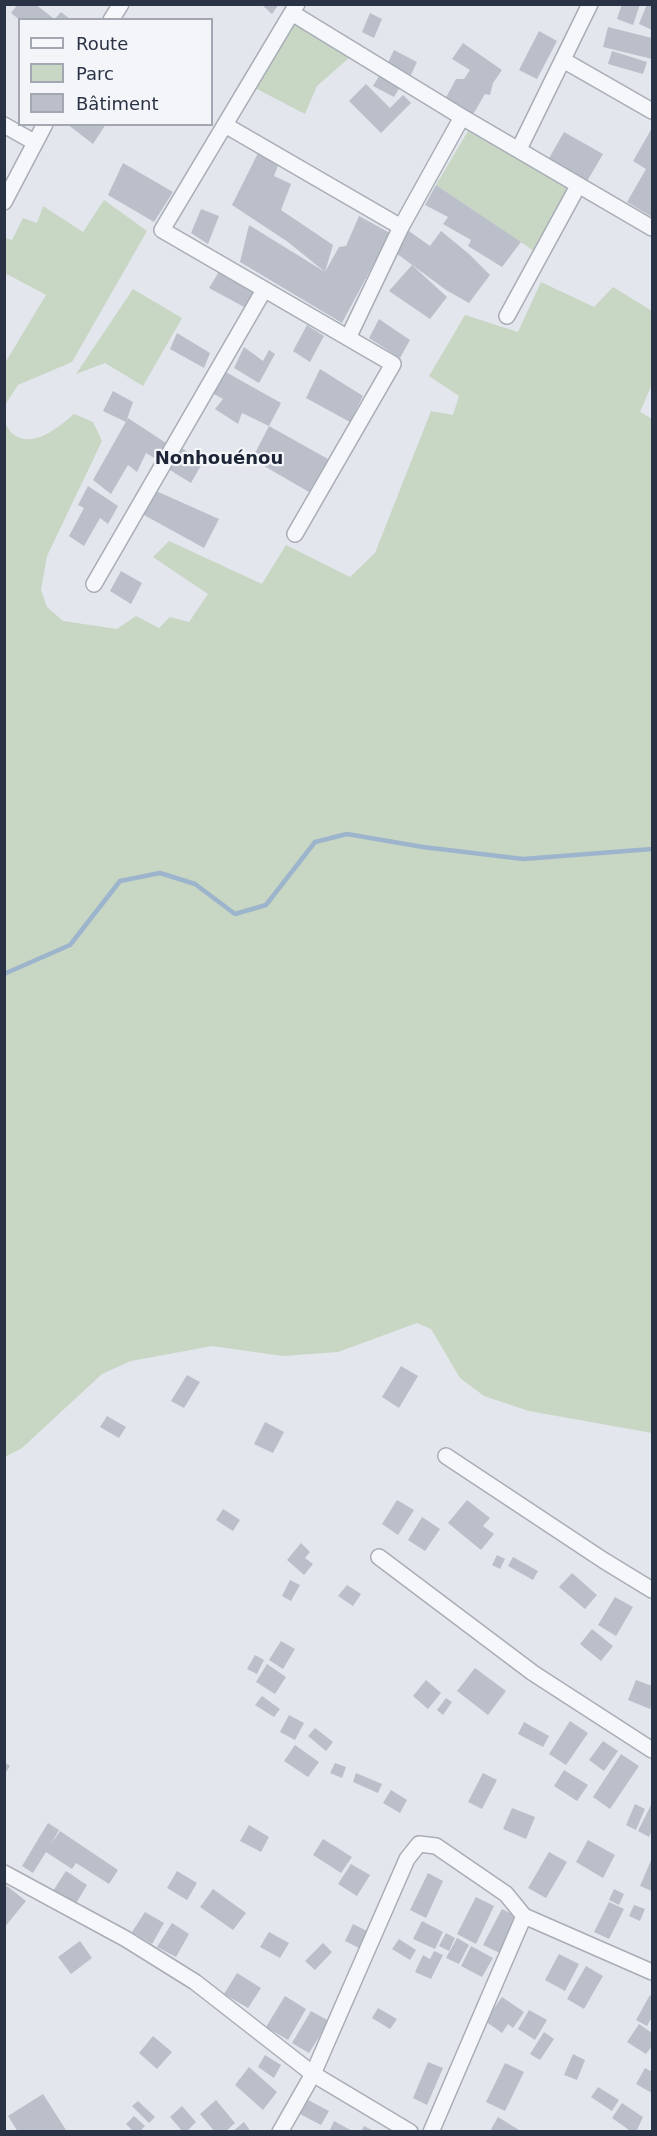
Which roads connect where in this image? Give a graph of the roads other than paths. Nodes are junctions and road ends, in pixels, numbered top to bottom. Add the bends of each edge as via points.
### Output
1 (121, 4) edge
2 (590, 4) edge
3 (295, 9) edge
4 (112, 18) edge
5 (563, 60) junction
6 (652, 111) edge
7 (462, 117) junction
8 (4, 125) edge
9 (225, 125) junction
10 (44, 126) edge
11 (34, 142) junction
12 (519, 149) junction
13 (578, 186) junction
14 (4, 201) edge
15 (401, 227) junction
16 (652, 228) edge
17 (264, 290) junction
18 (507, 316) dead end
19 (348, 338) junction
20 (295, 534) dead end
21 (94, 584) dead end
22 (446, 1456) dead end
23 (379, 1557) dead end
24 (652, 1590) edge
25 (652, 1750) edge
26 (4, 1873) edge
27 (524, 1916) junction
28 (652, 1972) edge
29 (313, 2074) junction
30 (280, 2132) edge
31 (410, 2132) edge
32 (431, 2132) edge

1 - 4 street
2 - 5 street
3 - 7 street
3 - 9 street
5 - 6 street
5 - 12 street
7 - 12 street
7 - 15 street
8 - 11 street
9 - 15 street
9 - 17 street via 162,230
10 - 11 street
11 - 14 street
12 - 13 street
13 - 16 street
13 - 18 street
15 - 19 street
17 - 19 street
17 - 21 street
19 - 20 street via 393,364
22 - 24 street
23 - 25 street via 533,1672
26 - 29 street via 126,1939 195,1982
27 - 28 street
27 - 29 street via 506,1894 436,1846 418,1844 407,1858
27 - 32 street
29 - 30 street
29 - 31 street

